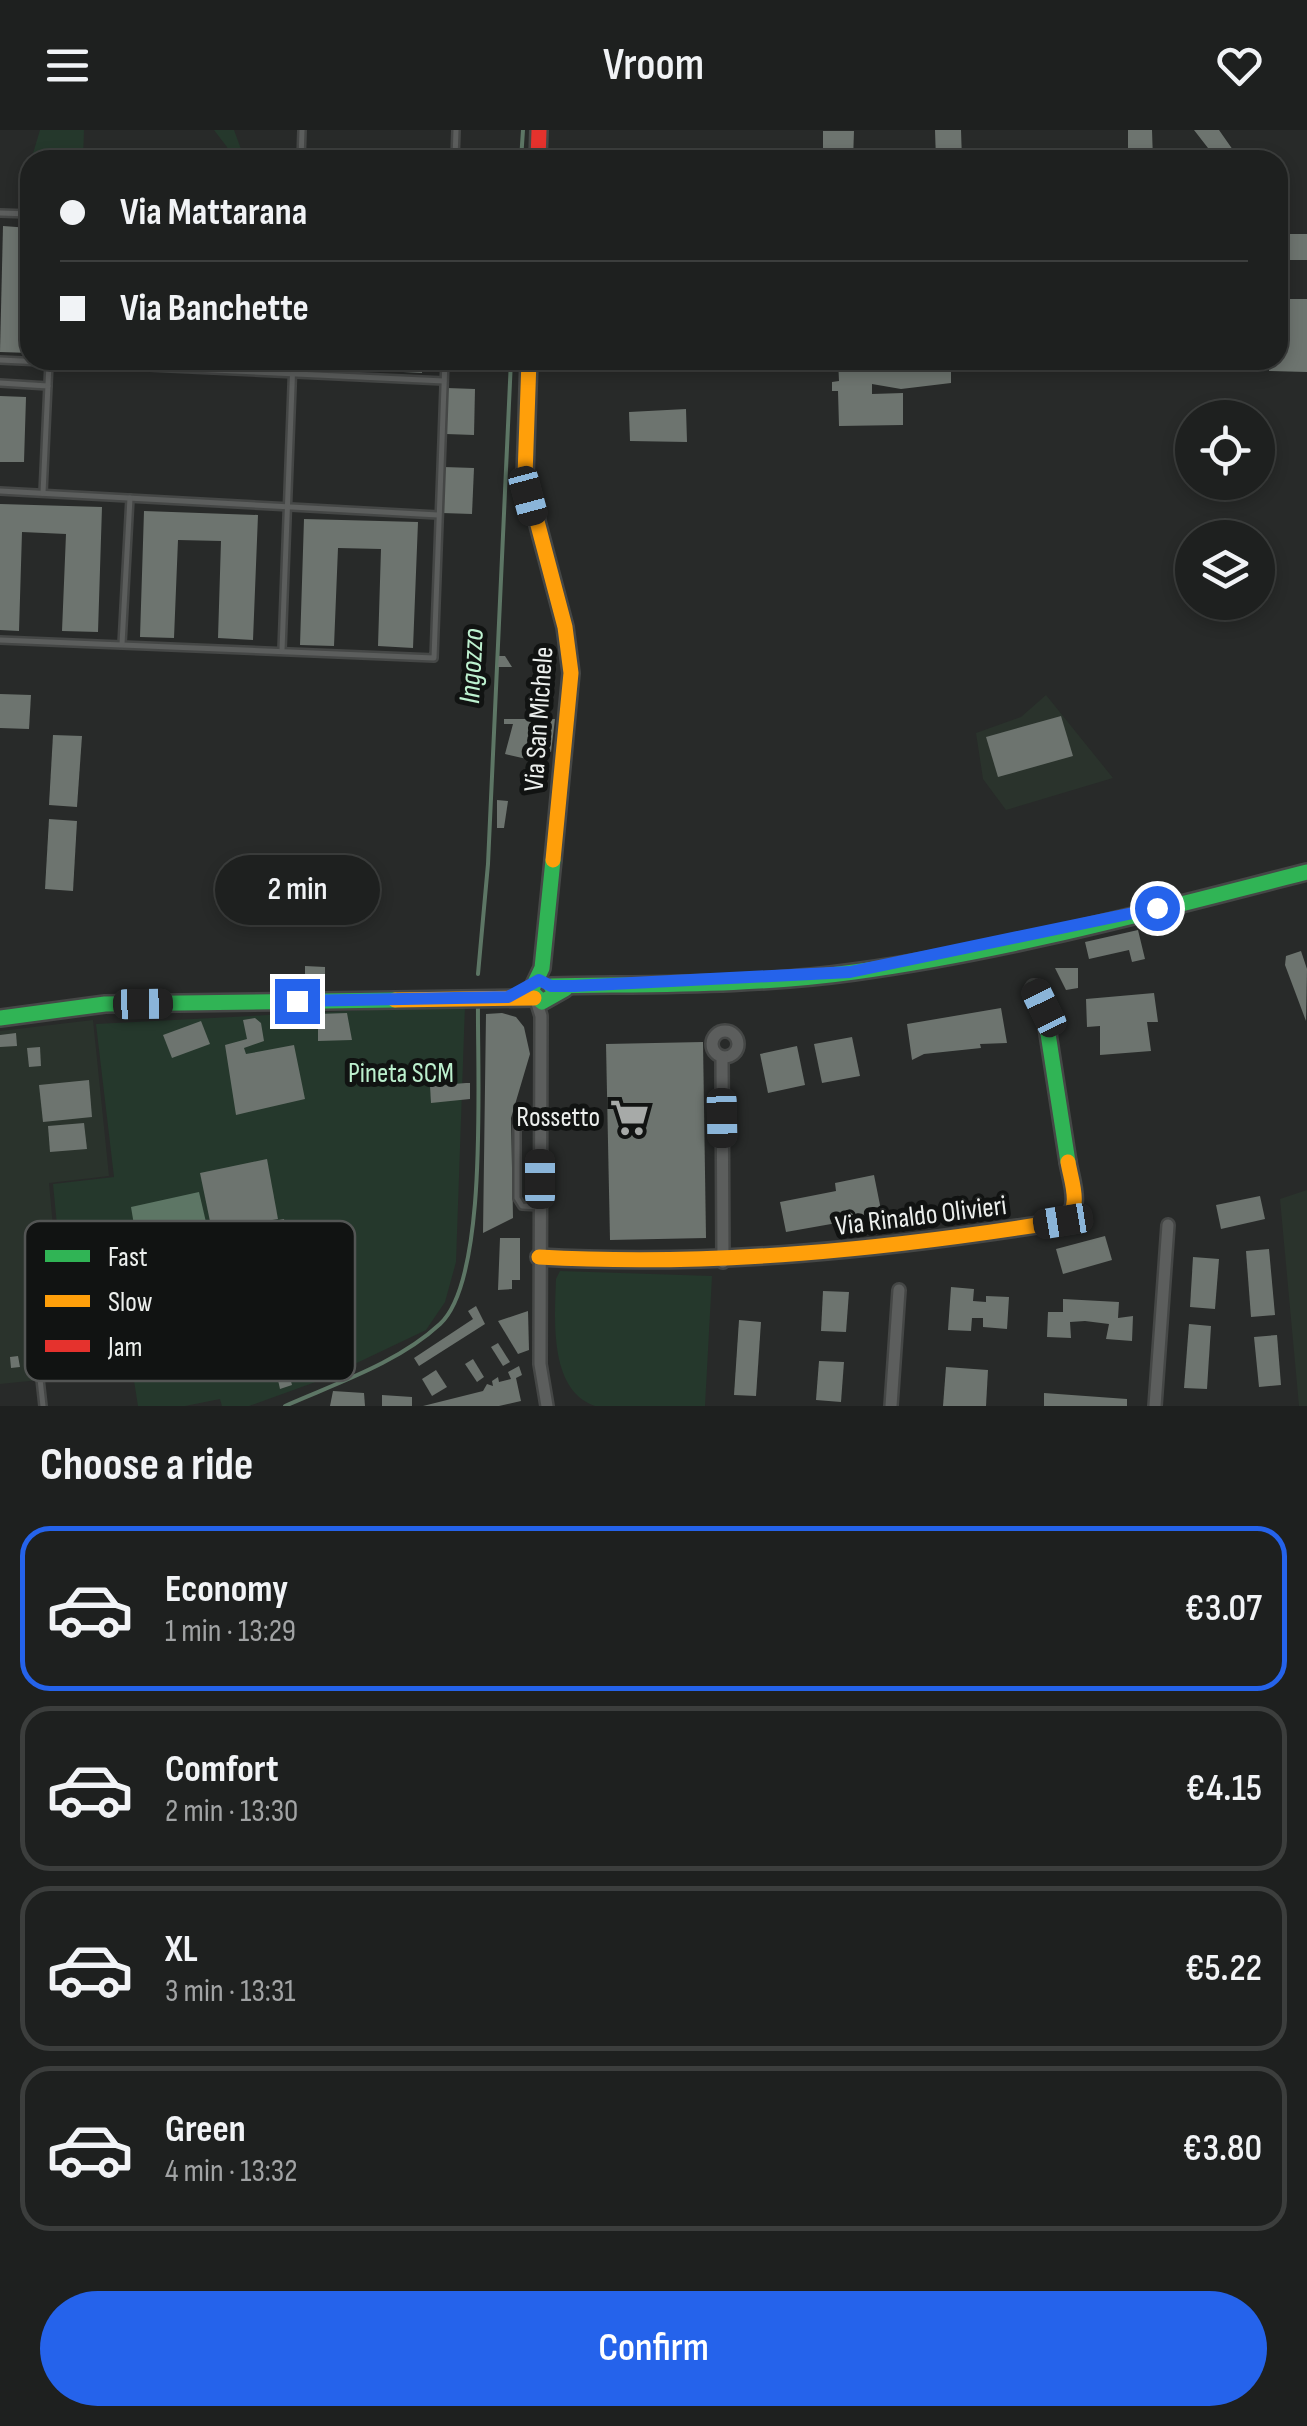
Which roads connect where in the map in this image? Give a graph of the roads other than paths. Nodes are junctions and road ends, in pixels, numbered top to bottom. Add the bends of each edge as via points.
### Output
1 (49, 370) edge
2 (235, 370) edge
3 (292, 370) edge
4 (445, 370) edge
5 (528, 370) edge
6 (292, 374) junction
7 (444, 381) junction
8 (0, 384) edge
9 (48, 386) junction
10 (0, 491) edge
11 (44, 492) junction
12 (130, 498) junction
13 (288, 506) junction
14 (438, 515) junction
15 (0, 640) edge
16 (122, 644) junction
17 (282, 650) junction
18 (1307, 872) edge
19 (1034, 988) dead end
20 (541, 991) junction
21 (0, 1018) edge
22 (722, 1056) dead end
23 (541, 1121) junction
24 (540, 1208) junction
25 (1168, 1225) dead end
26 (540, 1258) junction
27 (723, 1262) junction
28 (899, 1290) dead end
29 (40, 1381) edge
30 (545, 1388) junction
31 (42, 1406) edge
32 (546, 1406) edge
33 (560, 1406) edge
34 (891, 1406) edge
35 (1156, 1406) edge

1 - 9 lane
2 - 6 lane
3 - 6 lane
4 - 7 lane
5 - 20 street, Via San Michele via 523,466 569,633 571,673
6 - 7 lane
6 - 13 lane
7 - 14 lane
8 - 9 lane
9 - 11 lane
10 - 11 lane
11 - 12 lane
12 - 13 lane
12 - 16 lane
13 - 14 lane
13 - 17 lane
14 - 17 lane via 434,658
15 - 16 lane
16 - 17 lane
18 - 20 street via 890,966 780,979
19 - 27 street, Via Rinaldo Olivieri via 1044,1008 1075,1204 1071,1216 916,1246
20 - 21 street via 508,997 105,1004
20 - 23 street
22 - 27 street
23 - 24 street
23 - 24 lane via 516,1127 518,1203
24 - 26 street
25 - 35 street
26 - 27 street, Via Rinaldo Olivieri
26 - 30 street
28 - 34 street
29 - 31 lane
30 - 32 street
30 - 33 street

